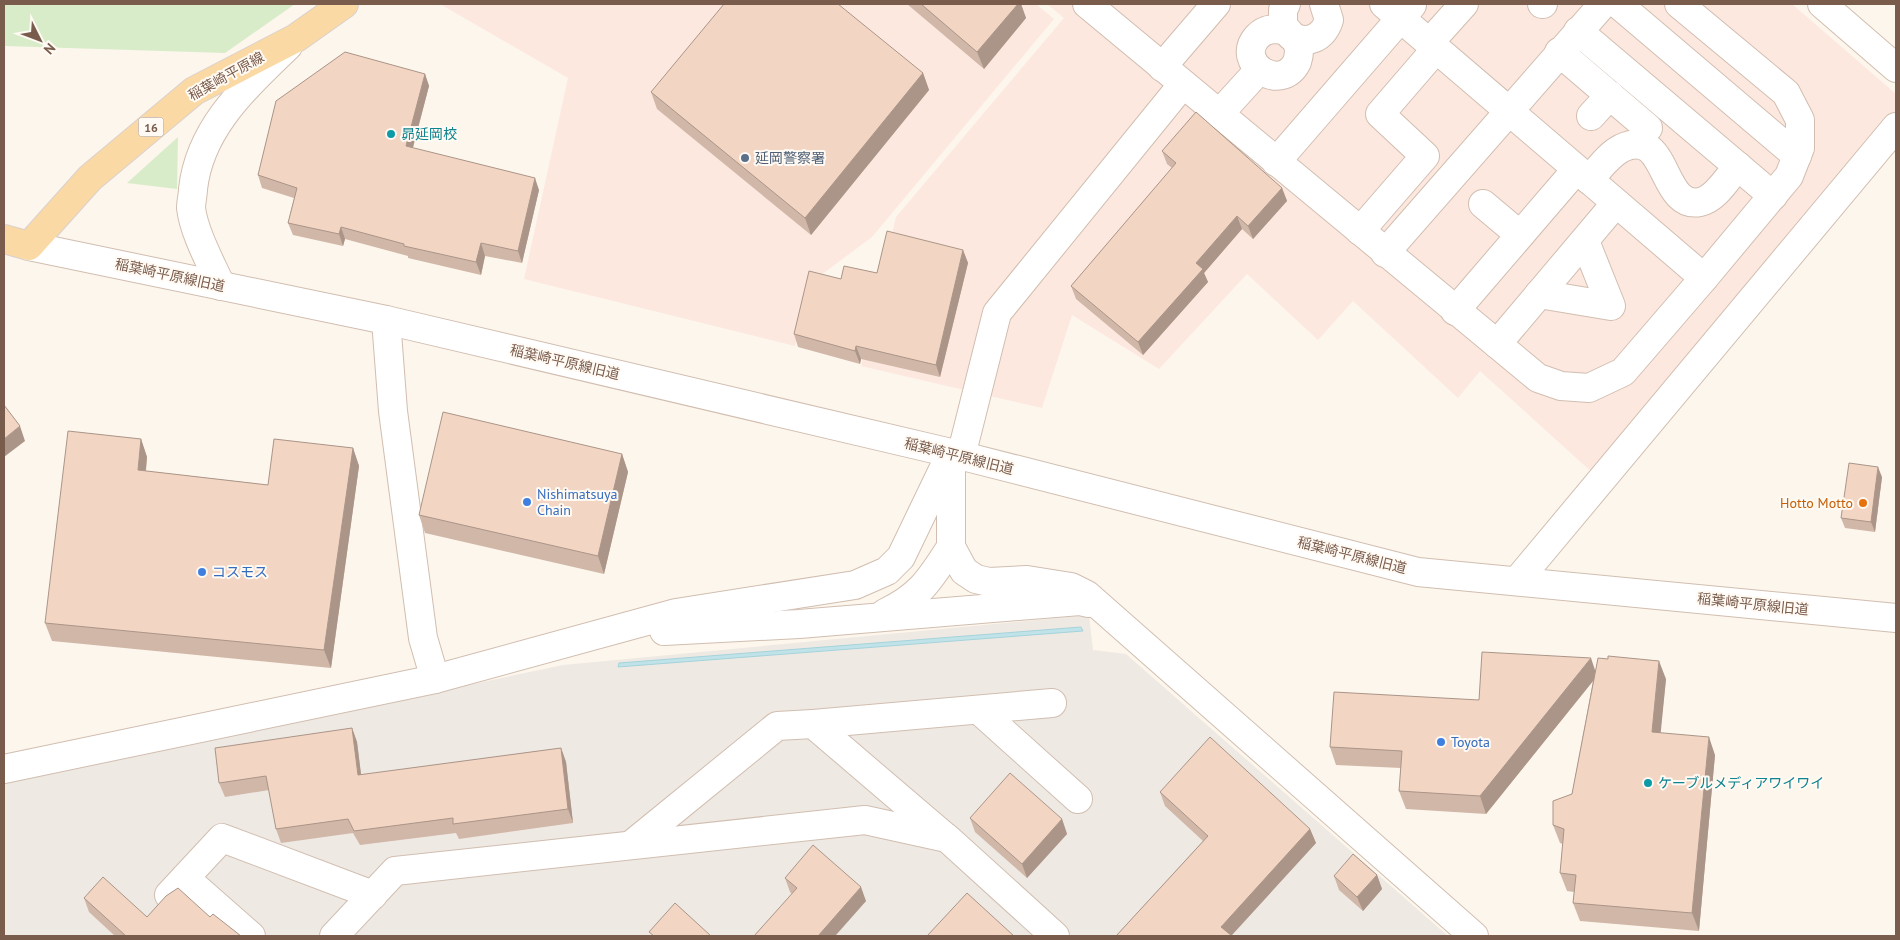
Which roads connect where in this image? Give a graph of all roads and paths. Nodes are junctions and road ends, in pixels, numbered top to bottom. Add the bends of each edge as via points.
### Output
1 (344, 4) edge
2 (1087, 4) edge
3 (1215, 4) edge
4 (1286, 4) edge
5 (1324, 4) edge
6 (1464, 4) edge
7 (1602, 4) edge
8 (1618, 4) edge
9 (1679, 4) edge
10 (1822, 4) edge
11 (1399, 8) edge
12 (1578, 31) junction
13 (1289, 34) junction
14 (296, 38) junction
15 (1433, 46) junction
16 (1559, 52) junction
17 (1162, 67) junction
18 (1896, 68) edge
19 (1259, 70) junction
20 (1183, 84) junction
21 (1610, 95) junction
22 (1507, 111) junction
23 (1219, 114) junction
24 (1591, 116) dead end
25 (1896, 127) edge
26 (1648, 128) dead end
27 (1797, 156) junction
28 (1276, 162) junction
29 (1738, 166) junction
30 (1583, 175) junction
31 (1773, 196) junction
32 (1616, 203) junction
33 (1482, 204) dead end
34 (1360, 232) junction
35 (1520, 235) junction
36 (1585, 240) junction
37 (16, 243) edge
38 (1386, 253) junction
39 (1704, 278) junction
40 (221, 286) junction
41 (1539, 294) junction
42 (1455, 311) junction
43 (386, 320) junction
44 (1497, 344) junction
45 (956, 454) junction
46 (950, 546) junction
47 (1517, 581) junction
48 (1096, 604) junction
49 (878, 616) junction
50 (1896, 618) edge
51 (602, 634) junction
52 (435, 679) junction
53 (1052, 703) dead end
54 (980, 711) junction
55 (813, 724) junction
56 (4, 769) edge
57 (1078, 799) dead end
58 (947, 838) junction
59 (631, 845) junction
60 (373, 895) junction
61 (347, 932) edge
62 (250, 936) edge
63 (1055, 936) edge
64 (1474, 936) edge

1 - 14 main road, 稲葉崎平原線 / 16
2 - 17 street
3 - 17 street
4 - 13 street via 1282,17
5 - 13 street via 1329,20 1321,34 1307,41
6 - 15 street
7 - 12 street
8 - 27 street
9 - 27 street via 1786,93 1800,120
10 - 18 street
11 - 15 street
11 - 28 street
12 - 16 street
12 - 29 street
13 - 19 street via 1271,29 1258,36 1251,49 1254,64
13 - 19 street via 1297,42 1298,58 1290,72 1274,76
14 - 37 main road, 稲葉崎平原線 / 16 via 194,90
14 - 40 street via 246,87 214,126 195,171 191,207 202,245
15 - 22 street
15 - 34 street via 1380,114 1425,156
16 - 21 street
16 - 22 street
17 - 20 street
19 - 23 street
20 - 23 street
20 - 45 street via 997,313
21 - 24 street
21 - 26 street
22 - 30 street
22 - 38 street
23 - 28 street
25 - 47 street
27 - 31 street via 1789,176
28 - 34 street
29 - 30 street via 1713,195 1700,202 1688,201 1676,194 1661,161 1644,147 1631,145 1621,148
29 - 31 street
30 - 32 street
30 - 35 street
31 - 39 street
32 - 36 street
32 - 39 street
33 - 35 street
34 - 38 street
35 - 42 street
36 - 41 street
36 - 41 street via 1611,306
37 - 40 street, 稲葉崎平原線旧道
38 - 42 street
39 - 44 street via 1623,372 1589,388 1561,386 1538,378
40 - 43 street, 稲葉崎平原線旧道
41 - 44 street
42 - 44 street
43 - 45 street, 稲葉崎平原線旧道
43 - 52 street via 393,411 423,638
45 - 46 street
45 - 47 street, 稲葉崎平原線旧道 via 1418,572
45 - 51 street via 901,557 887,570 855,586 676,613
46 - 48 street via 964,571 976,579 998,583 1027,580 1071,587
46 - 49 street via 930,579 908,602
47 - 50 street, 稲葉崎平原線旧道
48 - 49 street via 1080,601
48 - 64 street
49 - 51 street via 799,624
51 - 52 street
52 - 56 street
53 - 54 street
54 - 55 street
54 - 57 street
55 - 58 street
55 - 59 street via 777,726
58 - 59 street via 865,820
58 - 63 street
59 - 60 street via 396,871
60 - 61 street
60 - 62 street via 222,838 177,886

